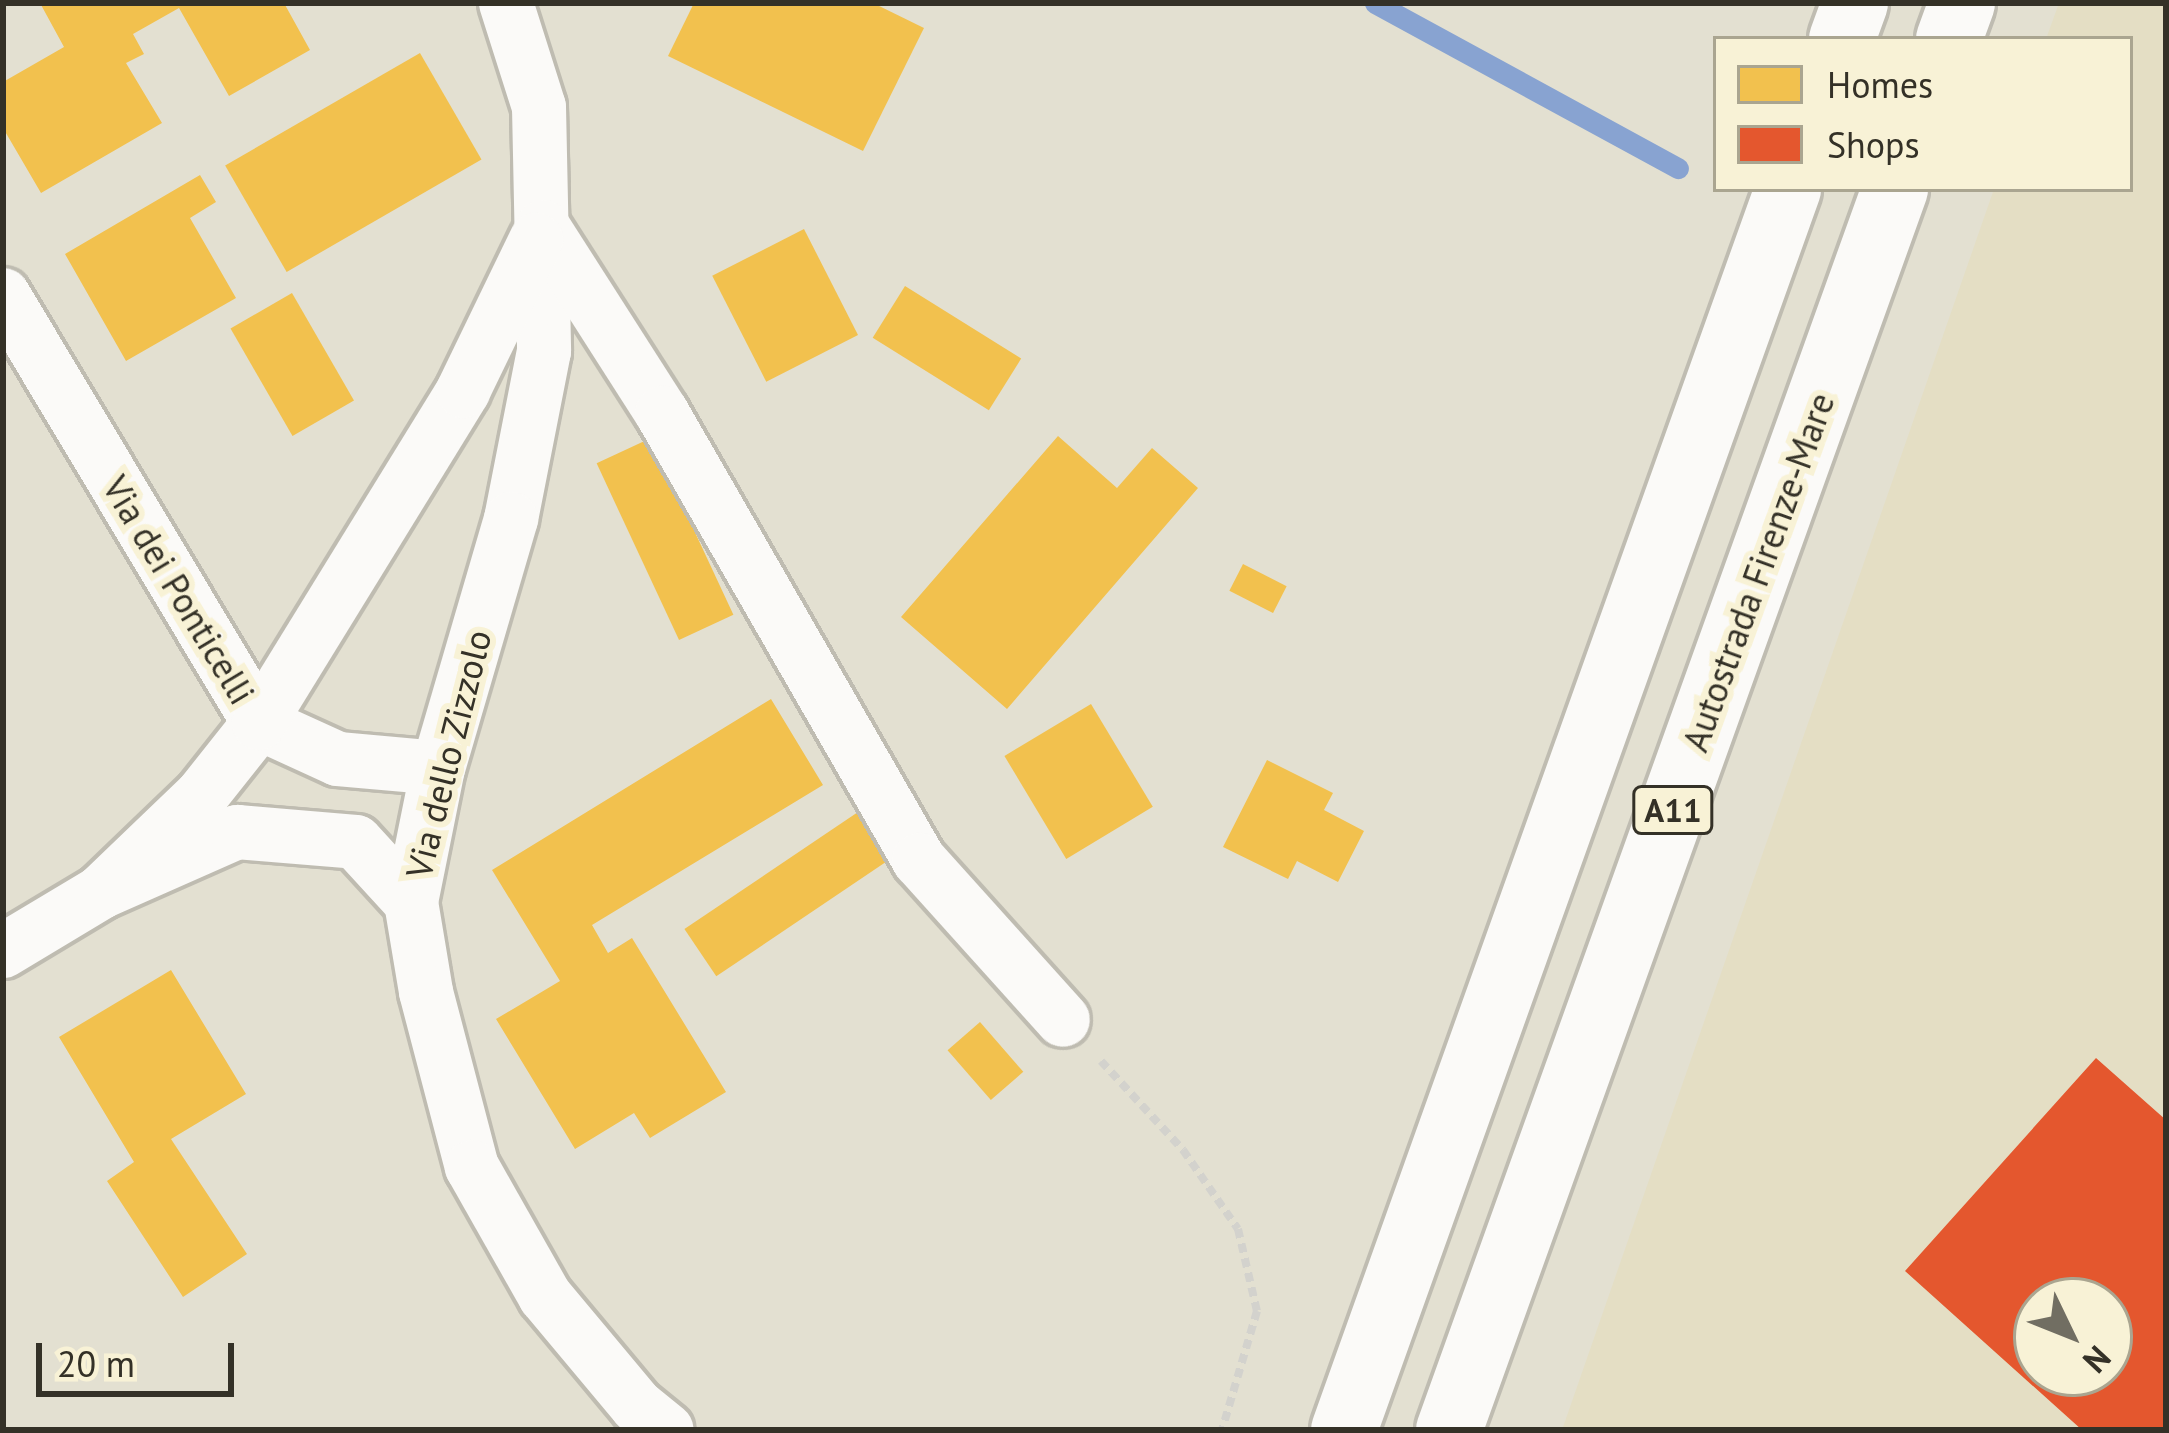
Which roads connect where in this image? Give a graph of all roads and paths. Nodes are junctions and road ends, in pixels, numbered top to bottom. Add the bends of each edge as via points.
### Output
1 (506, 3) edge
2 (1855, 3) edge
3 (1962, 3) edge
4 (1843, 36) edge
5 (1950, 36) edge
6 (1787, 192) edge
7 (1894, 192) edge
8 (543, 227) junction
9 (3, 296) edge
10 (259, 723) junction
11 (438, 768) junction
12 (100, 892) junction
13 (411, 902) junction
14 (3, 951) edge
15 (1064, 1020) joint
16 (667, 1430) edge
17 (1222, 1430) edge
18 (1344, 1430) edge
19 (1449, 1430) edge

1 - 8 street, Via dello Zizzolo via 539,107
2 - 4 highway
3 - 5 highway
6 - 18 highway, A11
7 - 19 highway, Autostrada Firenze-Mare / A11
8 - 10 street via 464,391
8 - 11 street, Via dello Zizzolo via 540,372 511,519
8 - 15 street via 662,413 919,860
9 - 10 street, Via dei Ponticelli
10 - 11 street, Via dei Ponticelli via 338,759
10 - 12 street via 202,795
11 - 13 street, Via dello Zizzolo
12 - 13 street via 237,832 356,842
12 - 14 street
13 - 16 street, Via dello Zizzolo via 472,1167 545,1296 637,1406
15 - 17 path via 1184,1150 1238,1229 1257,1311

